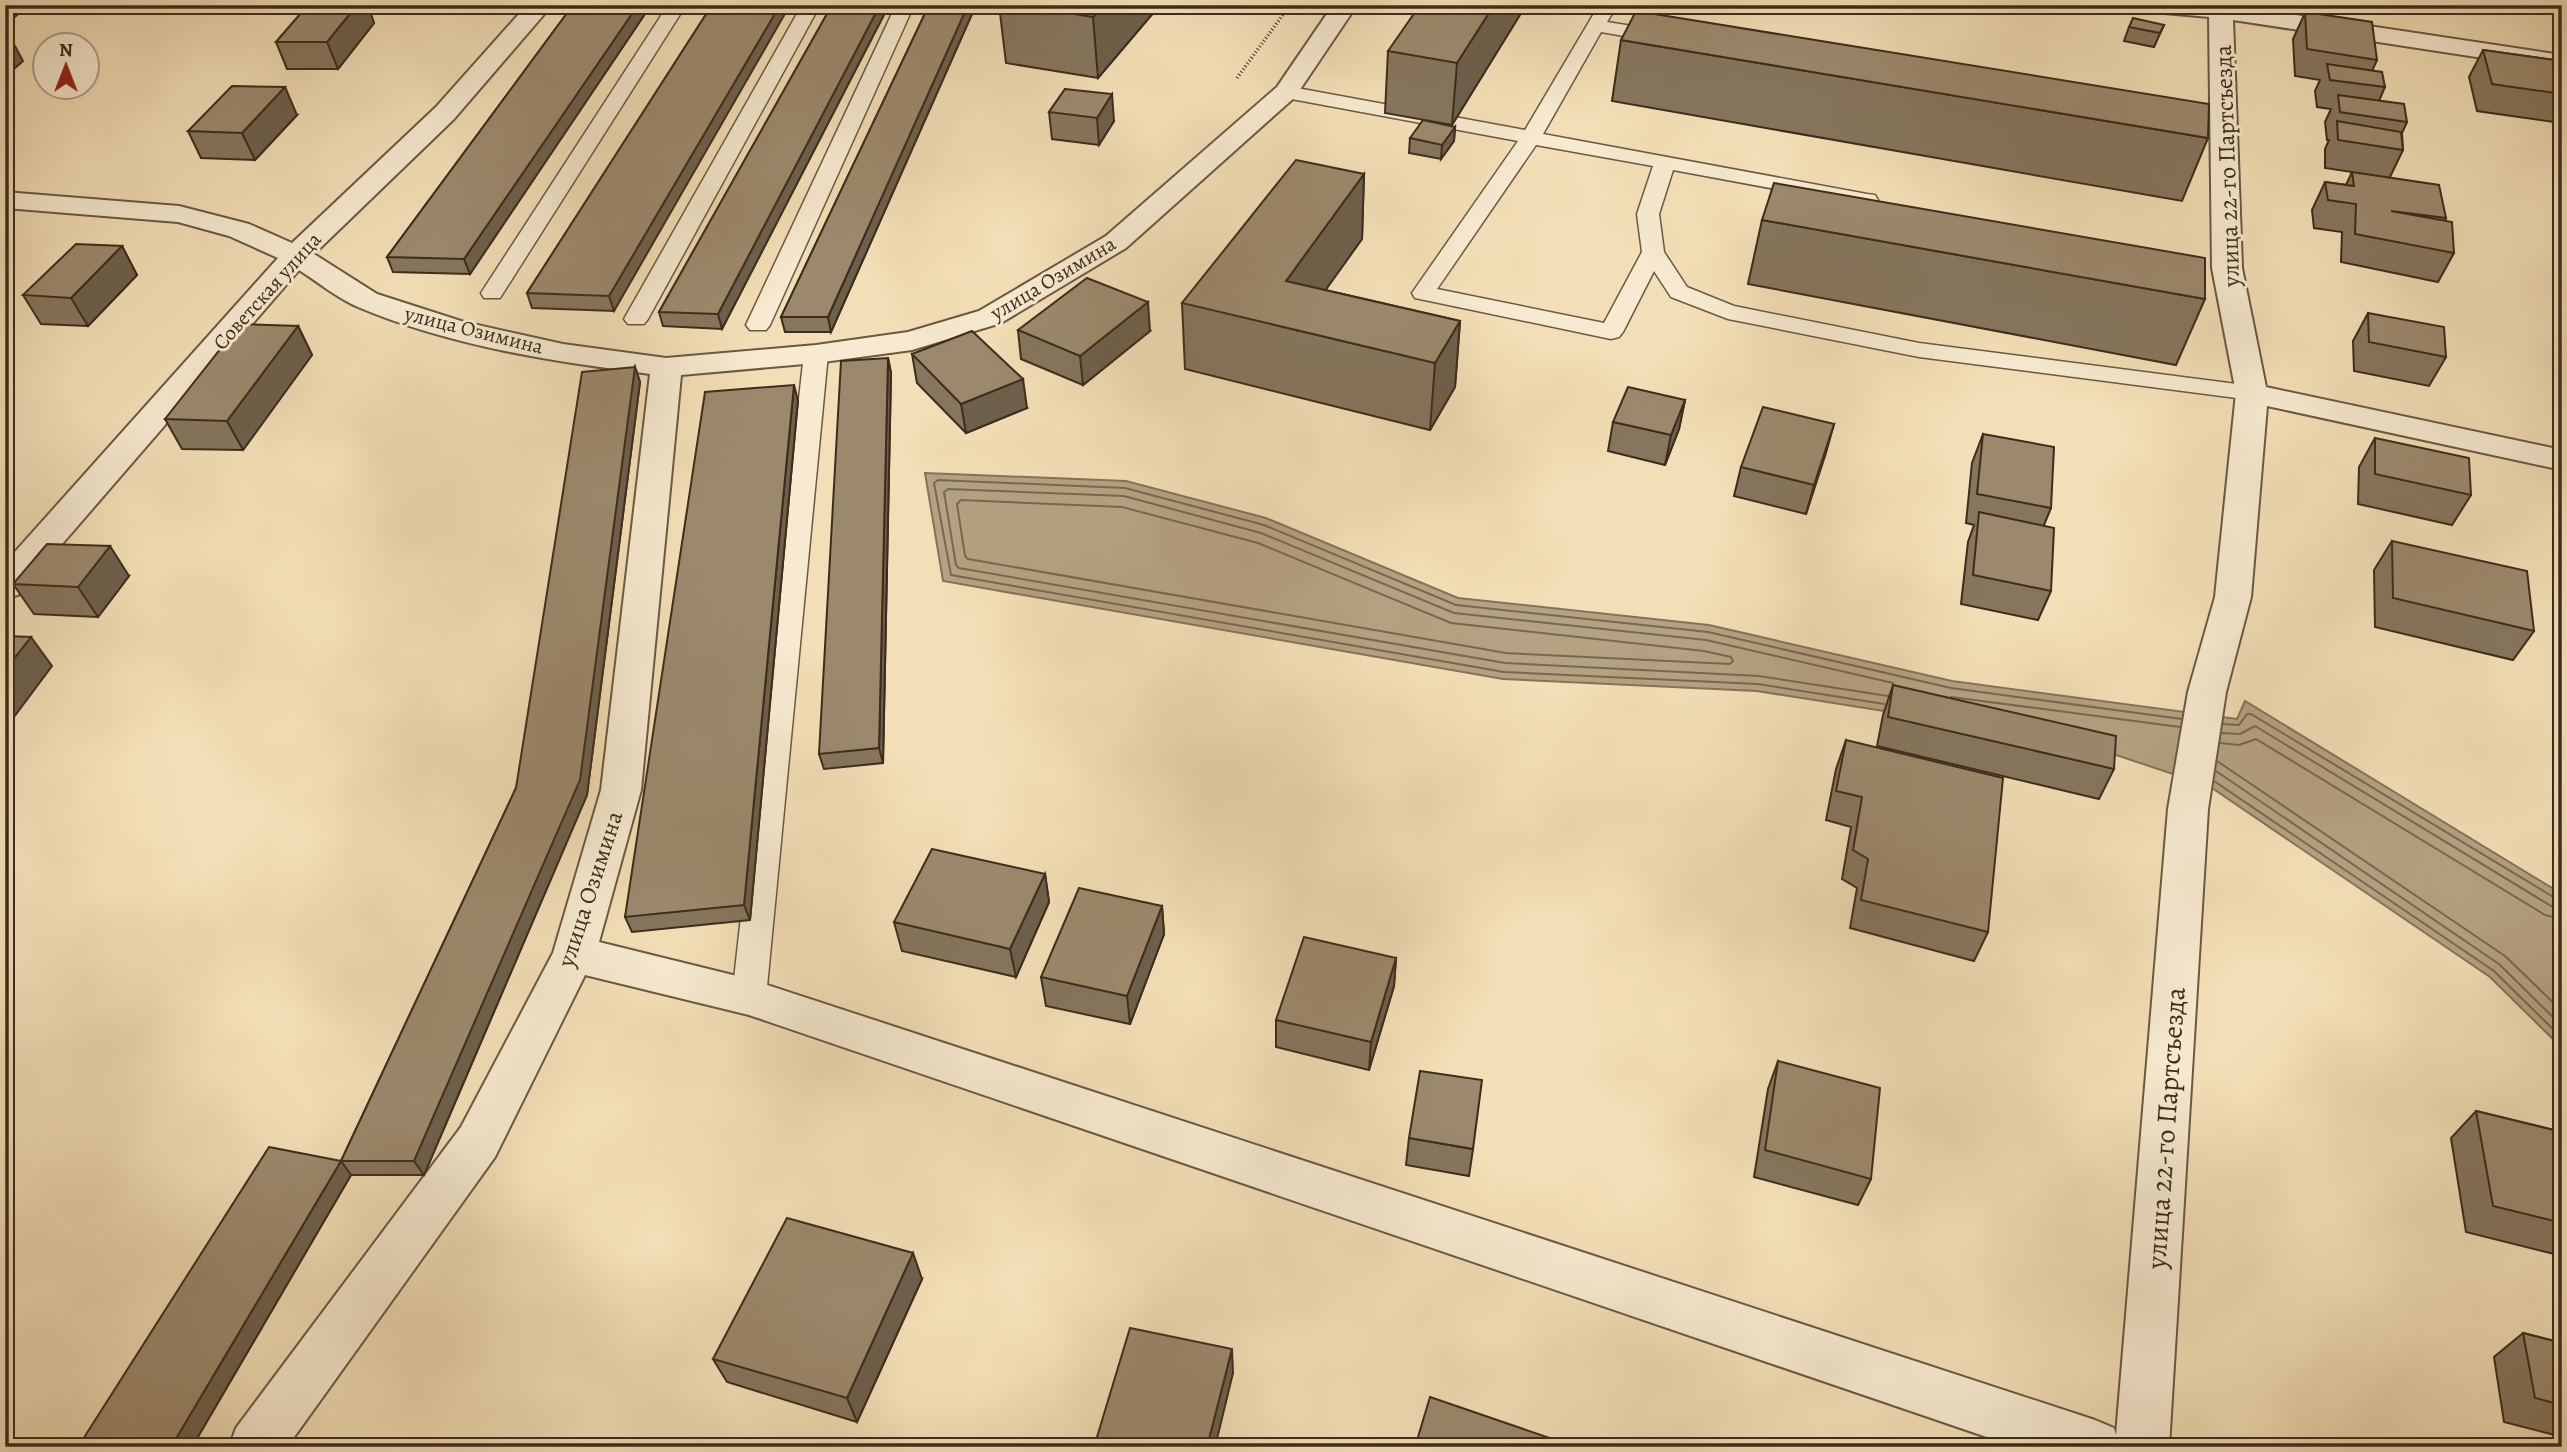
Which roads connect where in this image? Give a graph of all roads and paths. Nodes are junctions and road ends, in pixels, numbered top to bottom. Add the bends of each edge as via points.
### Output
1 (540, 5) edge
2 (677, 5) edge
3 (811, 5) edge
4 (905, 5) edge
5 (1345, 5) edge
6 (1608, 5) edge
7 (2152, 5) edge
8 (2221, 10) edge
9 (1596, 26) junction
10 (1678, 39) edge
11 (2562, 63) edge
12 (1286, 92) junction
13 (1531, 137) junction
14 (1665, 162) junction
15 (5, 200) edge
16 (1884, 203) edge
17 (1653, 251) junction
18 (296, 255) junction
19 (492, 293) dead end
20 (636, 319) dead end
21 (758, 325) dead end
22 (816, 354) junction
23 (666, 368) junction
24 (2252, 393) junction
25 (2562, 460) edge
26 (5, 586) edge
27 (574, 954) junction
28 (749, 997) junction
29 (255, 1447) edge
30 (2095, 1447) edge
31 (2142, 1447) edge

1 - 18 street, Советская улица via 445,113
2 - 19 lane
3 - 20 lane
4 - 21 lane
5 - 12 street, улица Озимина
6 - 9 lane
7 - 8 street
8 - 11 street
8 - 24 street, улица 22-го Партсъезда via 2213,265
9 - 10 lane
9 - 13 lane
12 - 13 lane
12 - 22 street, улица Озимина via 1115,242 990,317 912,341
13 - 14 lane
13 - 17 lane via 1423,293 1611,332
14 - 16 lane
14 - 17 lane via 1648,214
15 - 18 street, улица Озимина via 179,214 239,230
17 - 24 lane via 1679,292 1728,312 1919,350
18 - 23 street, улица Озимина via 366,300 456,330 563,353
18 - 26 street, Советская улица
22 - 23 street, улица Озимина
22 - 28 lane
23 - 27 street, улица Озимина via 621,790
24 - 25 street
24 - 31 street, улица 22-го Партсъезда via 2233,597 2207,692 2188,810
27 - 28 street
27 - 29 street, улица Озимина via 478,1143
28 - 30 street

